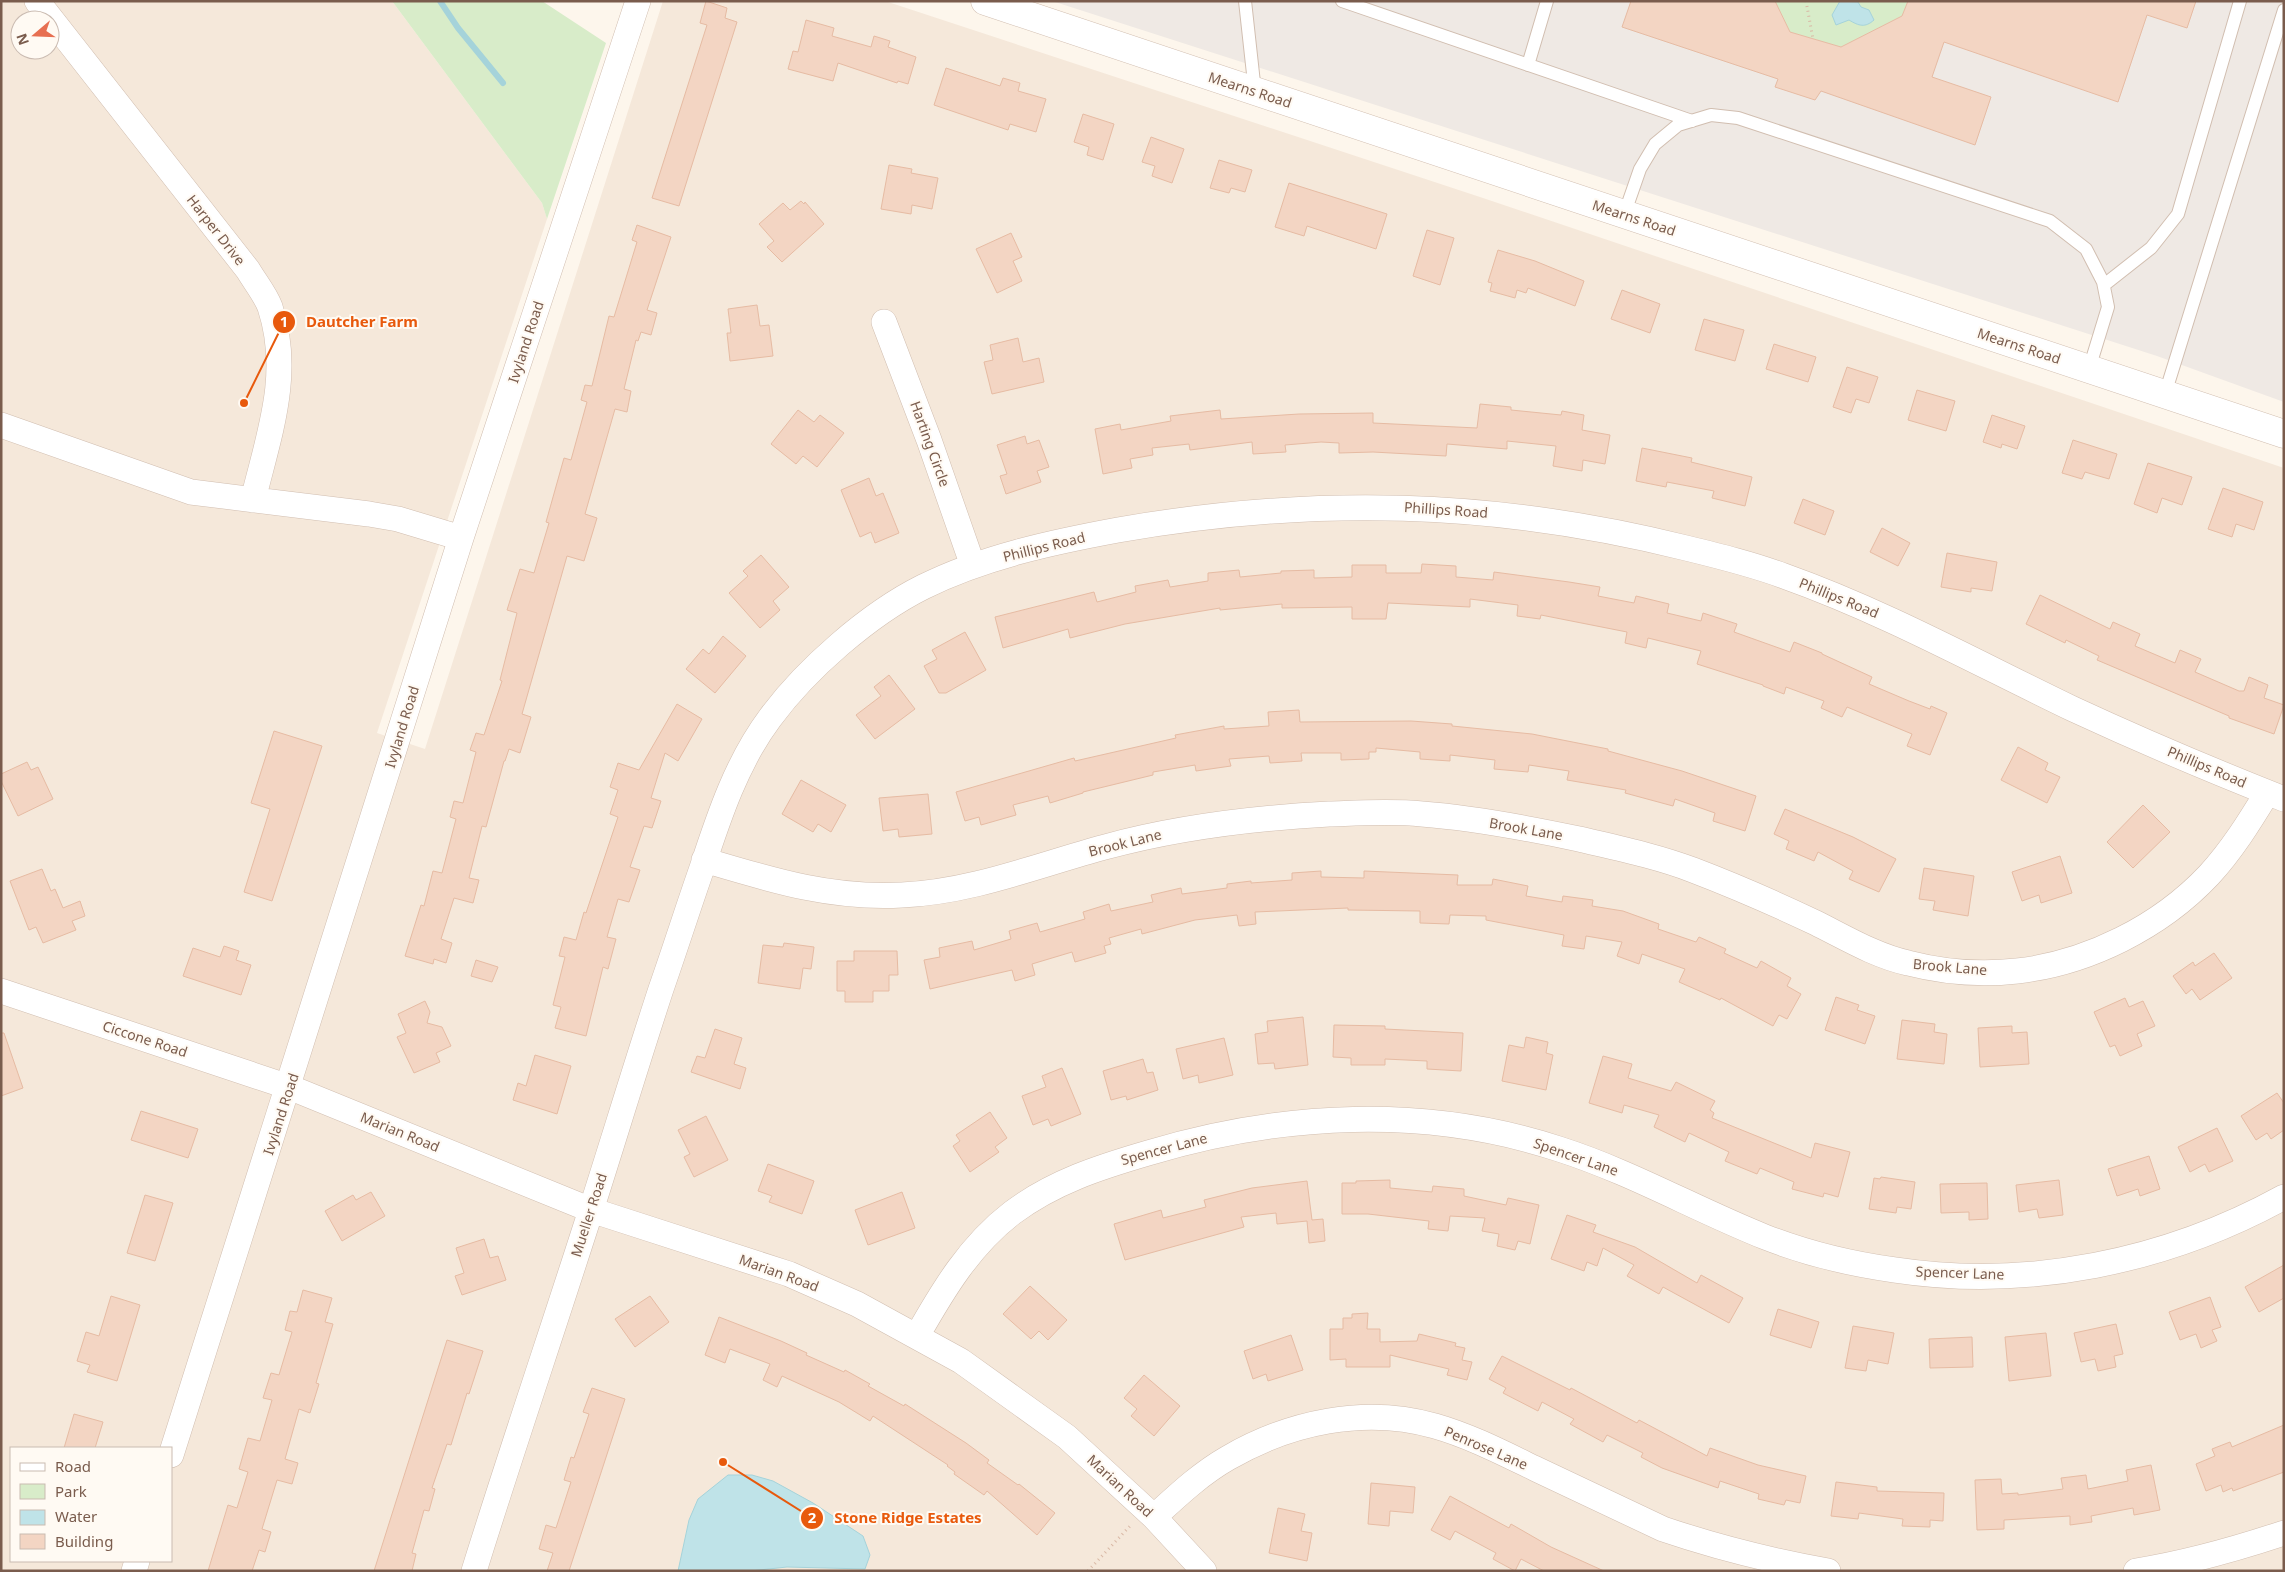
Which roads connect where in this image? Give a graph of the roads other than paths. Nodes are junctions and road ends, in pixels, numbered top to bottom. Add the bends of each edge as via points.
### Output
1 (37, 1) edge
2 (638, 1) edge
3 (985, 1) edge
4 (1245, 1) edge
5 (1342, 1) edge
6 (1547, 1) edge
7 (2240, 1) edge
8 (2284, 10) edge
9 (1528, 65) junction
10 (1255, 92) junction
11 (1692, 121) junction
12 (1624, 215) junction
13 (2104, 285) junction
14 (884, 322) dead end
15 (2089, 369) junction
16 (2165, 394) junction
17 (1, 425) edge
18 (2284, 434) edge
19 (253, 500) junction
20 (462, 538) junction
21 (973, 566) junction
22 (2275, 796) edge
23 (704, 860) junction
24 (1, 991) edge
25 (289, 1087) junction
26 (2284, 1197) edge
27 (591, 1210) junction
28 (918, 1336) junction
29 (172, 1452) edge
30 (1150, 1513) junction
31 (2284, 1533) edge
32 (474, 1571) edge
33 (1204, 1571) edge
34 (1828, 1571) edge
35 (2136, 1571) edge

1 - 19 street, Harper Drive via 248,270 269,305 280,347 279,391
2 - 20 street, Ivyland Road
3 - 10 street, Mearns Road
4 - 10 lane
5 - 9 lane
6 - 9 lane
7 - 13 lane via 2178,214 2151,248
8 - 16 lane
9 - 11 lane
10 - 12 street, Mearns Road
11 - 12 lane via 1678,125 1655,144 1640,169
11 - 13 lane via 1711,115 1738,118 2050,221 2086,249
12 - 15 street, Mearns Road
13 - 15 lane via 2108,307
14 - 21 street, Harting Circle
15 - 16 street, Mearns Road
16 - 18 street, Mearns Road
17 - 19 street via 191,492
19 - 20 street via 398,519
20 - 25 street, Ivyland Road
21 - 22 street, Phillips Road via 1093,535 1164,522 1312,507 1452,509 1599,528 1781,574 1951,647 2076,710
21 - 23 street, Phillips Road via 928,584 892,604 808,675 770,717 751,748 726,798
22 - 23 street, Brook Lane via 2209,875 2156,919 2093,953 2017,971 1970,972 1907,963 1882,955 1757,895 1678,865 1626,849 1521,826 1423,814 1377,812 1279,816 1224,823 1139,838 996,880 905,895 870,896 794,886
23 - 27 street, Mueller Road
24 - 25 street, Ciccone Road
25 - 27 street, Marian Road
25 - 29 street, Ivyland Road
26 - 28 street, Spencer Lane via 2196,1238 2126,1259 2046,1272 1955,1276 1896,1270 1807,1251 1765,1237 1618,1170 1561,1149 1492,1132 1381,1119 1278,1124 1174,1145 1080,1174 1044,1192 1011,1214 966,1258 937,1299
27 - 28 street, Marian Road via 789,1274
27 - 32 street, Mueller Road
28 - 30 street, Marian Road via 961,1361 1067,1437
30 - 33 street, Marian Road
30 - 34 street, Penrose Lane via 1227,1458 1268,1438 1334,1420 1398,1419 1434,1426 1469,1438 1670,1531 1789,1564
31 - 35 street via 2246,1546

